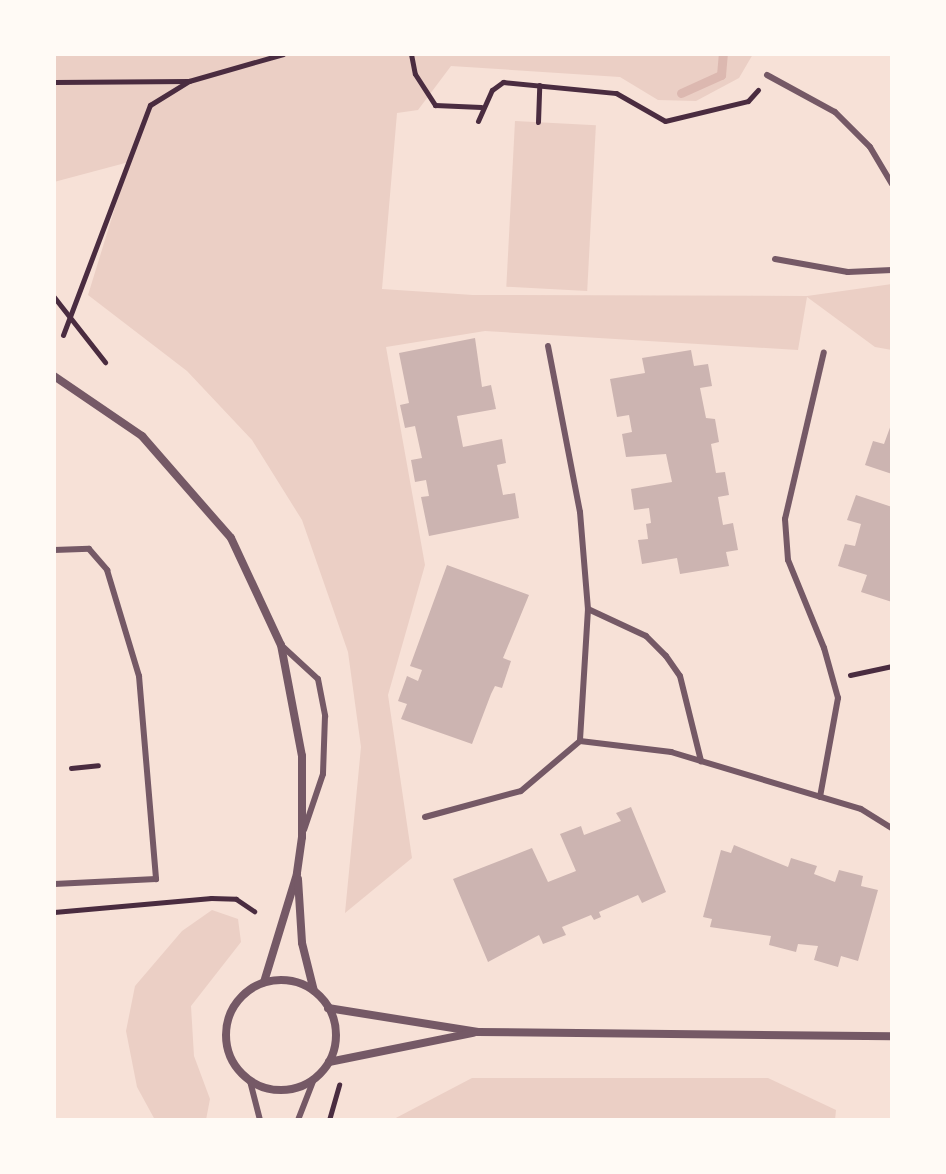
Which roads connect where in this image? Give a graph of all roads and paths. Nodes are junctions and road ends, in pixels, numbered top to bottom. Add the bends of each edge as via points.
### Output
1 (283, 54) edge
2 (411, 54) edge
3 (892, 60) edge
4 (892, 69) edge
5 (767, 75) joint
6 (189, 81) junction
7 (54, 82) edge
8 (539, 85) junction
9 (481, 107) junction
10 (478, 121) dead end
11 (538, 122) dead end
12 (892, 184) edge
13 (775, 259) dead end
14 (892, 270) edge
15 (54, 297) edge
16 (68, 321) junction
17 (63, 335) dead end
18 (548, 346) dead end
19 (824, 352) dead end
20 (105, 362) dead end
21 (54, 376) edge
22 (54, 550) edge
23 (588, 609) junction
24 (281, 645) junction
25 (892, 666) edge
26 (832, 678) junction
27 (580, 741) junction
28 (701, 761) junction
29 (98, 765) dead end
30 (71, 768) dead end
31 (820, 797) junction
32 (425, 817) dead end
33 (892, 828) edge
34 (302, 837) junction
35 (297, 874) junction
36 (54, 884) edge
37 (254, 911) dead end
38 (54, 912) edge
39 (264, 982) junction
40 (314, 991) junction
41 (328, 1008) junction
42 (478, 1032) junction
43 (892, 1036) edge
44 (329, 1062) junction
45 (314, 1079) junction
46 (250, 1081) junction
47 (339, 1084) dead end
48 (260, 1120) edge
49 (298, 1120) edge
50 (329, 1120) edge

1 - 6 path
2 - 9 path via 415,74 435,105
3 - 4 path
5 - 8 path via 748,101 683,121 665,121 616,93
5 - 12 lane via 835,112 870,147
6 - 7 path
6 - 16 path via 150,105
8 - 9 path via 503,82
8 - 11 path
9 - 10 path
13 - 14 lane via 848,272
15 - 16 path
16 - 17 path
16 - 20 path
18 - 23 lane via 580,512
19 - 26 lane via 785,519 788,560
21 - 24 street via 142,436 231,538
22 - 36 lane via 89,549 107,570 139,676 156,879
23 - 27 lane
23 - 28 lane via 646,636 666,656 680,676
24 - 34 street via 302,756
24 - 34 lane via 318,679 325,716 323,774
25 - 26 path
26 - 31 lane via 838,698
27 - 28 lane
27 - 32 lane via 521,791
28 - 31 lane
29 - 30 path
31 - 33 lane via 861,809
34 - 35 street
35 - 39 street
35 - 40 street via 302,943
37 - 38 path via 236,899 211,898
39 - 40 street via 298,983
39 - 46 street via 236,1003 225,1036 233,1061
40 - 41 street
41 - 42 street
41 - 44 street via 335,1025
42 - 43 street
42 - 44 street
44 - 45 street
45 - 46 street via 283,1090
45 - 49 lane
46 - 48 lane
47 - 50 path

